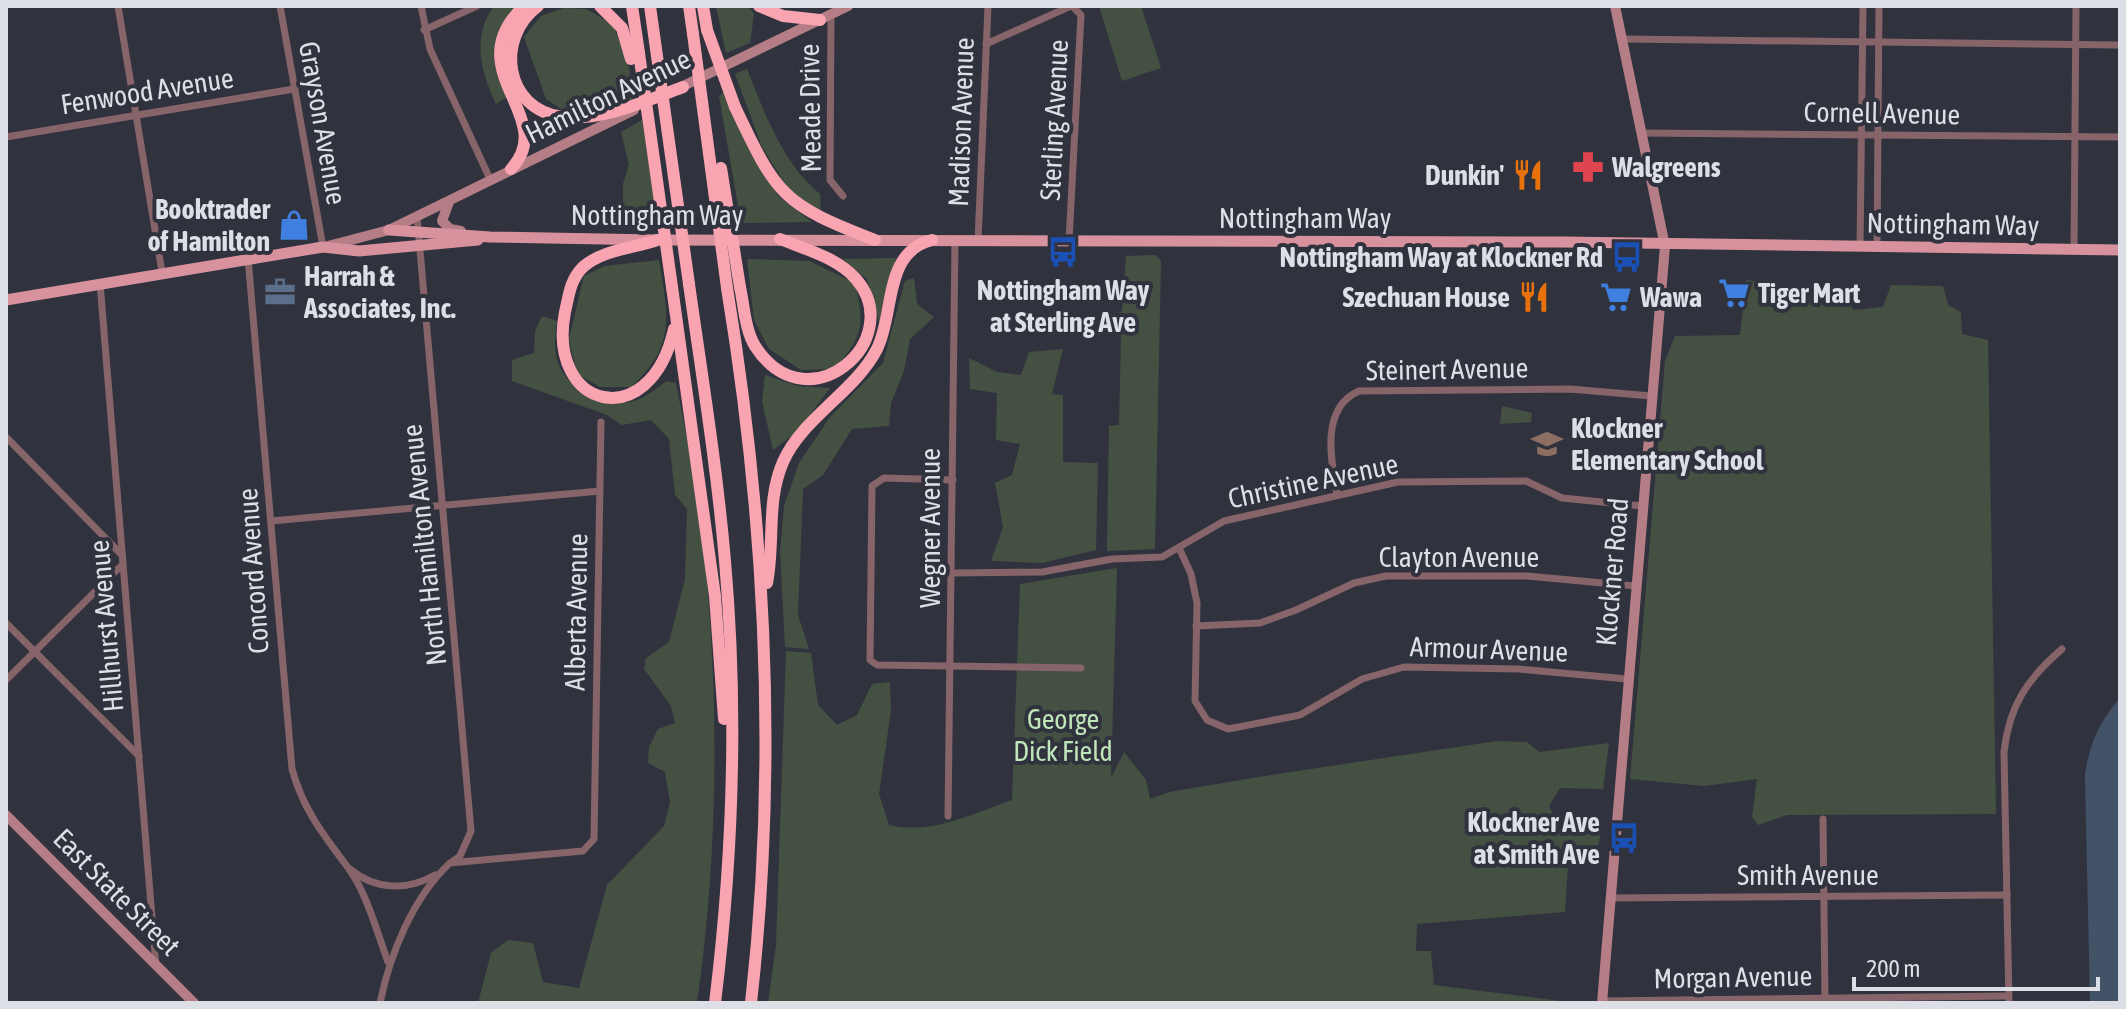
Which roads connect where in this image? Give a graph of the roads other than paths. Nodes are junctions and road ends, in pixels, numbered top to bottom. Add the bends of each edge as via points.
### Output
1 (118, 6) edge
2 (280, 6) edge
3 (421, 6) edge
4 (477, 6) edge
5 (524, 6) edge
6 (538, 6) edge
7 (600, 6) edge
8 (632, 6) edge
9 (650, 6) edge
10 (689, 6) edge
11 (703, 6) edge
12 (759, 6) edge
13 (848, 6) edge
14 (988, 6) edge
15 (1072, 6) edge
16 (1615, 6) edge
17 (1863, 6) edge
18 (1879, 6) edge
19 (2076, 6) edge
20 (825, 17) junction
21 (424, 30) junction
22 (1623, 39) junction
23 (1862, 43) junction
24 (1879, 43) junction
25 (986, 44) junction
26 (2075, 44) junction
27 (2120, 45) edge
28 (635, 56) junction
29 (683, 87) junction
30 (294, 89) junction
31 (136, 115) junction
32 (1643, 133) junction
33 (1861, 135) junction
34 (1877, 136) junction
35 (6, 137) edge
36 (2075, 137) junction
37 (2120, 137) edge
38 (511, 169) junction
39 (490, 179) junction
40 (843, 196) dead end
41 (451, 199) junction
42 (1860, 213) junction
43 (1877, 213) junction
44 (417, 216) junction
45 (389, 230) junction
46 (490, 237) junction
47 (780, 239) junction
48 (420, 240) junction
49 (657, 240) junction
50 (875, 240) junction
51 (932, 240) junction
52 (955, 241) junction
53 (978, 241) junction
54 (1069, 241) junction
55 (1665, 246) junction
56 (323, 247) junction
57 (1860, 247) junction
58 (1877, 247) junction
59 (2074, 249) junction
60 (2120, 250) edge
61 (248, 258) junction
62 (162, 272) junction
63 (100, 283) junction
64 (734, 287) junction
65 (6, 300) edge
66 (677, 318) junction
67 (1651, 396) junction
68 (601, 422) dead end
69 (6, 437) edge
70 (953, 480) junction
71 (600, 491) junction
72 (1337, 494) junction
73 (444, 506) junction
74 (1642, 506) junction
75 (271, 521) junction
76 (1180, 550) junction
77 (123, 560) junction
78 (952, 573) junction
79 (1635, 586) junction
80 (763, 602) junction
81 (6, 623) edge
82 (1196, 626) junction
83 (2062, 649) dead end
84 (35, 652) junction
85 (951, 667) junction
86 (1081, 668) dead end
87 (1627, 679) junction
88 (6, 680) edge
89 (139, 756) junction
90 (730, 806) junction
91 (6, 815) edge
92 (948, 816) dead end
93 (1823, 819) dead end
94 (450, 863) junction
95 (346, 865) junction
96 (437, 874) junction
97 (2007, 895) junction
98 (1824, 897) junction
99 (1610, 898) junction
100 (388, 962) junction
101 (156, 966) junction
102 (2008, 999) edge
103 (1825, 1001) edge
104 (1602, 1002) edge
105 (194, 1003) edge
106 (380, 1003) edge
107 (715, 1003) edge
108 (751, 1003) edge

1 - 31 street
2 - 30 street, Grayson Avenue
3 - 21 street
4 - 21 street
5 - 38 highway via 510,20 501,45 504,81 527,139
6 - 29 highway via 521,21 510,51 516,85 539,109 569,117 607,114
7 - 28 highway via 622,28
8 - 28 highway
9 - 90 highway, bridge via 725,563
10 - 64 highway, bridge via 708,144 721,168
11 - 50 highway, bridge via 735,107 767,173 811,215
12 - 20 highway via 783,16
13 - 20 main road, Hamilton Avenue
14 - 25 street, Madison Avenue
15 - 25 street
15 - 54 street, Sterling Avenue via 1081,15
16 - 22 main road, Klockner Road
17 - 23 street
18 - 24 street
19 - 26 street
20 - 29 main road, Hamilton Avenue
20 - 40 street, Meade Drive via 830,180
21 - 39 street
22 - 23 street
22 - 32 main road, Klockner Road
23 - 24 street
23 - 33 street
24 - 26 street
24 - 34 street
25 - 53 street, Madison Avenue
26 - 27 street
26 - 36 street
28 - 66 highway, bridge
29 - 38 main road, Hamilton Avenue
30 - 31 street, Fenwood Avenue
30 - 56 street, Grayson Avenue
31 - 35 street, Fenwood Avenue
31 - 62 street
32 - 33 street, Cornell Avenue
32 - 55 main road, Klockner Road
33 - 34 street, Cornell Avenue
33 - 42 street
34 - 36 street, Cornell Avenue
34 - 43 street
36 - 37 street, Cornell Avenue
36 - 59 street
38 - 39 main road, Hamilton Avenue
39 - 41 main road, Hamilton Avenue
41 - 44 main road, Hamilton Avenue
41 - 46 main road via 442,216 444,226
42 - 43 street
42 - 57 street
43 - 58 street
44 - 45 main road, Hamilton Avenue
44 - 48 street, North Hamilton Avenue
45 - 48 main road, Nottingham Way
45 - 56 main road, Hamilton Avenue
46 - 48 main road, Nottingham Way
46 - 49 main road, Nottingham Way
47 - 49 main road, Nottingham Way
47 - 50 main road, Nottingham Way
47 - 64 highway via 831,261 862,287 868,305 866,333 846,368 814,380 783,373 755,345
48 - 56 main road, Nottingham Way via 359,251
48 - 73 street, North Hamilton Avenue
49 - 66 highway via 600,256 576,276 562,329 566,364 578,382 597,393 635,394 662,367
50 - 51 main road, Nottingham Way
51 - 52 main road, Nottingham Way
51 - 80 highway via 909,251 898,267 881,338 870,360 798,438 782,464
52 - 53 main road, Nottingham Way
52 - 70 street, Wegner Avenue
53 - 54 main road, Nottingham Way
54 - 55 main road, Nottingham Way
55 - 57 main road, Nottingham Way
55 - 67 main road, Klockner Road
56 - 61 main road, Nottingham Way
57 - 58 main road, Nottingham Way
58 - 59 main road, Nottingham Way
59 - 60 main road, Nottingham Way
61 - 62 main road, Nottingham Way
61 - 75 street, Concord Avenue
62 - 63 main road, Nottingham Way
63 - 65 main road, Nottingham Way
63 - 77 street, Hillhurst Avenue
64 - 80 highway
66 - 90 highway via 715,596
67 - 72 street, Steinert Avenue via 1570,389 1359,391 1339,406 1332,423
67 - 74 main road, Klockner Road
68 - 71 street, Alberta Avenue
69 - 77 street
70 - 78 street, Wegner Avenue
70 - 85 street via 884,478 872,486 869,652 877,665
71 - 73 street
71 - 94 street, Alberta Avenue via 594,839 583,851
72 - 74 street, Christine Avenue via 1398,482 1526,481 1562,498
72 - 76 street, Christine Avenue via 1224,521
73 - 75 street
73 - 94 street, North Hamilton Avenue via 471,831 460,856
74 - 79 main road, Klockner Road
75 - 95 street, Concord Avenue via 292,769 314,825
76 - 78 street, Christine Avenue via 1162,557 1112,559 1042,572
76 - 82 street, Armour Avenue via 1195,587
77 - 84 street
77 - 89 street, Hillhurst Avenue
78 - 85 street, Wegner Avenue
79 - 82 street, Clayton Avenue via 1527,576 1386,576 1354,583 1260,623
79 - 87 main road, Klockner Road
80 - 108 highway via 766,793
81 - 84 street
82 - 87 street, Armour Avenue via 1195,701 1207,720 1228,729 1300,715 1362,679 1404,667 1519,669
83 - 97 street via 2026,683 2007,727
84 - 88 street
84 - 89 street
85 - 86 street
85 - 92 street, Wegner Avenue
87 - 99 main road, Klockner Road
89 - 101 street, Hillhurst Avenue
90 - 107 highway
91 - 101 main road, East State Street
93 - 98 street
94 - 96 street, North Hamilton Avenue
95 - 96 street, Concord Avenue via 367,880 390,886
95 - 100 street, Concord Avenue
96 - 100 street
97 - 98 street, Smith Avenue
97 - 102 street
98 - 99 street, Smith Avenue
98 - 103 street
99 - 104 main road, Klockner Road
100 - 106 street
101 - 105 main road, East State Street
102 - 103 street, Morgan Avenue
103 - 104 street, Morgan Avenue

